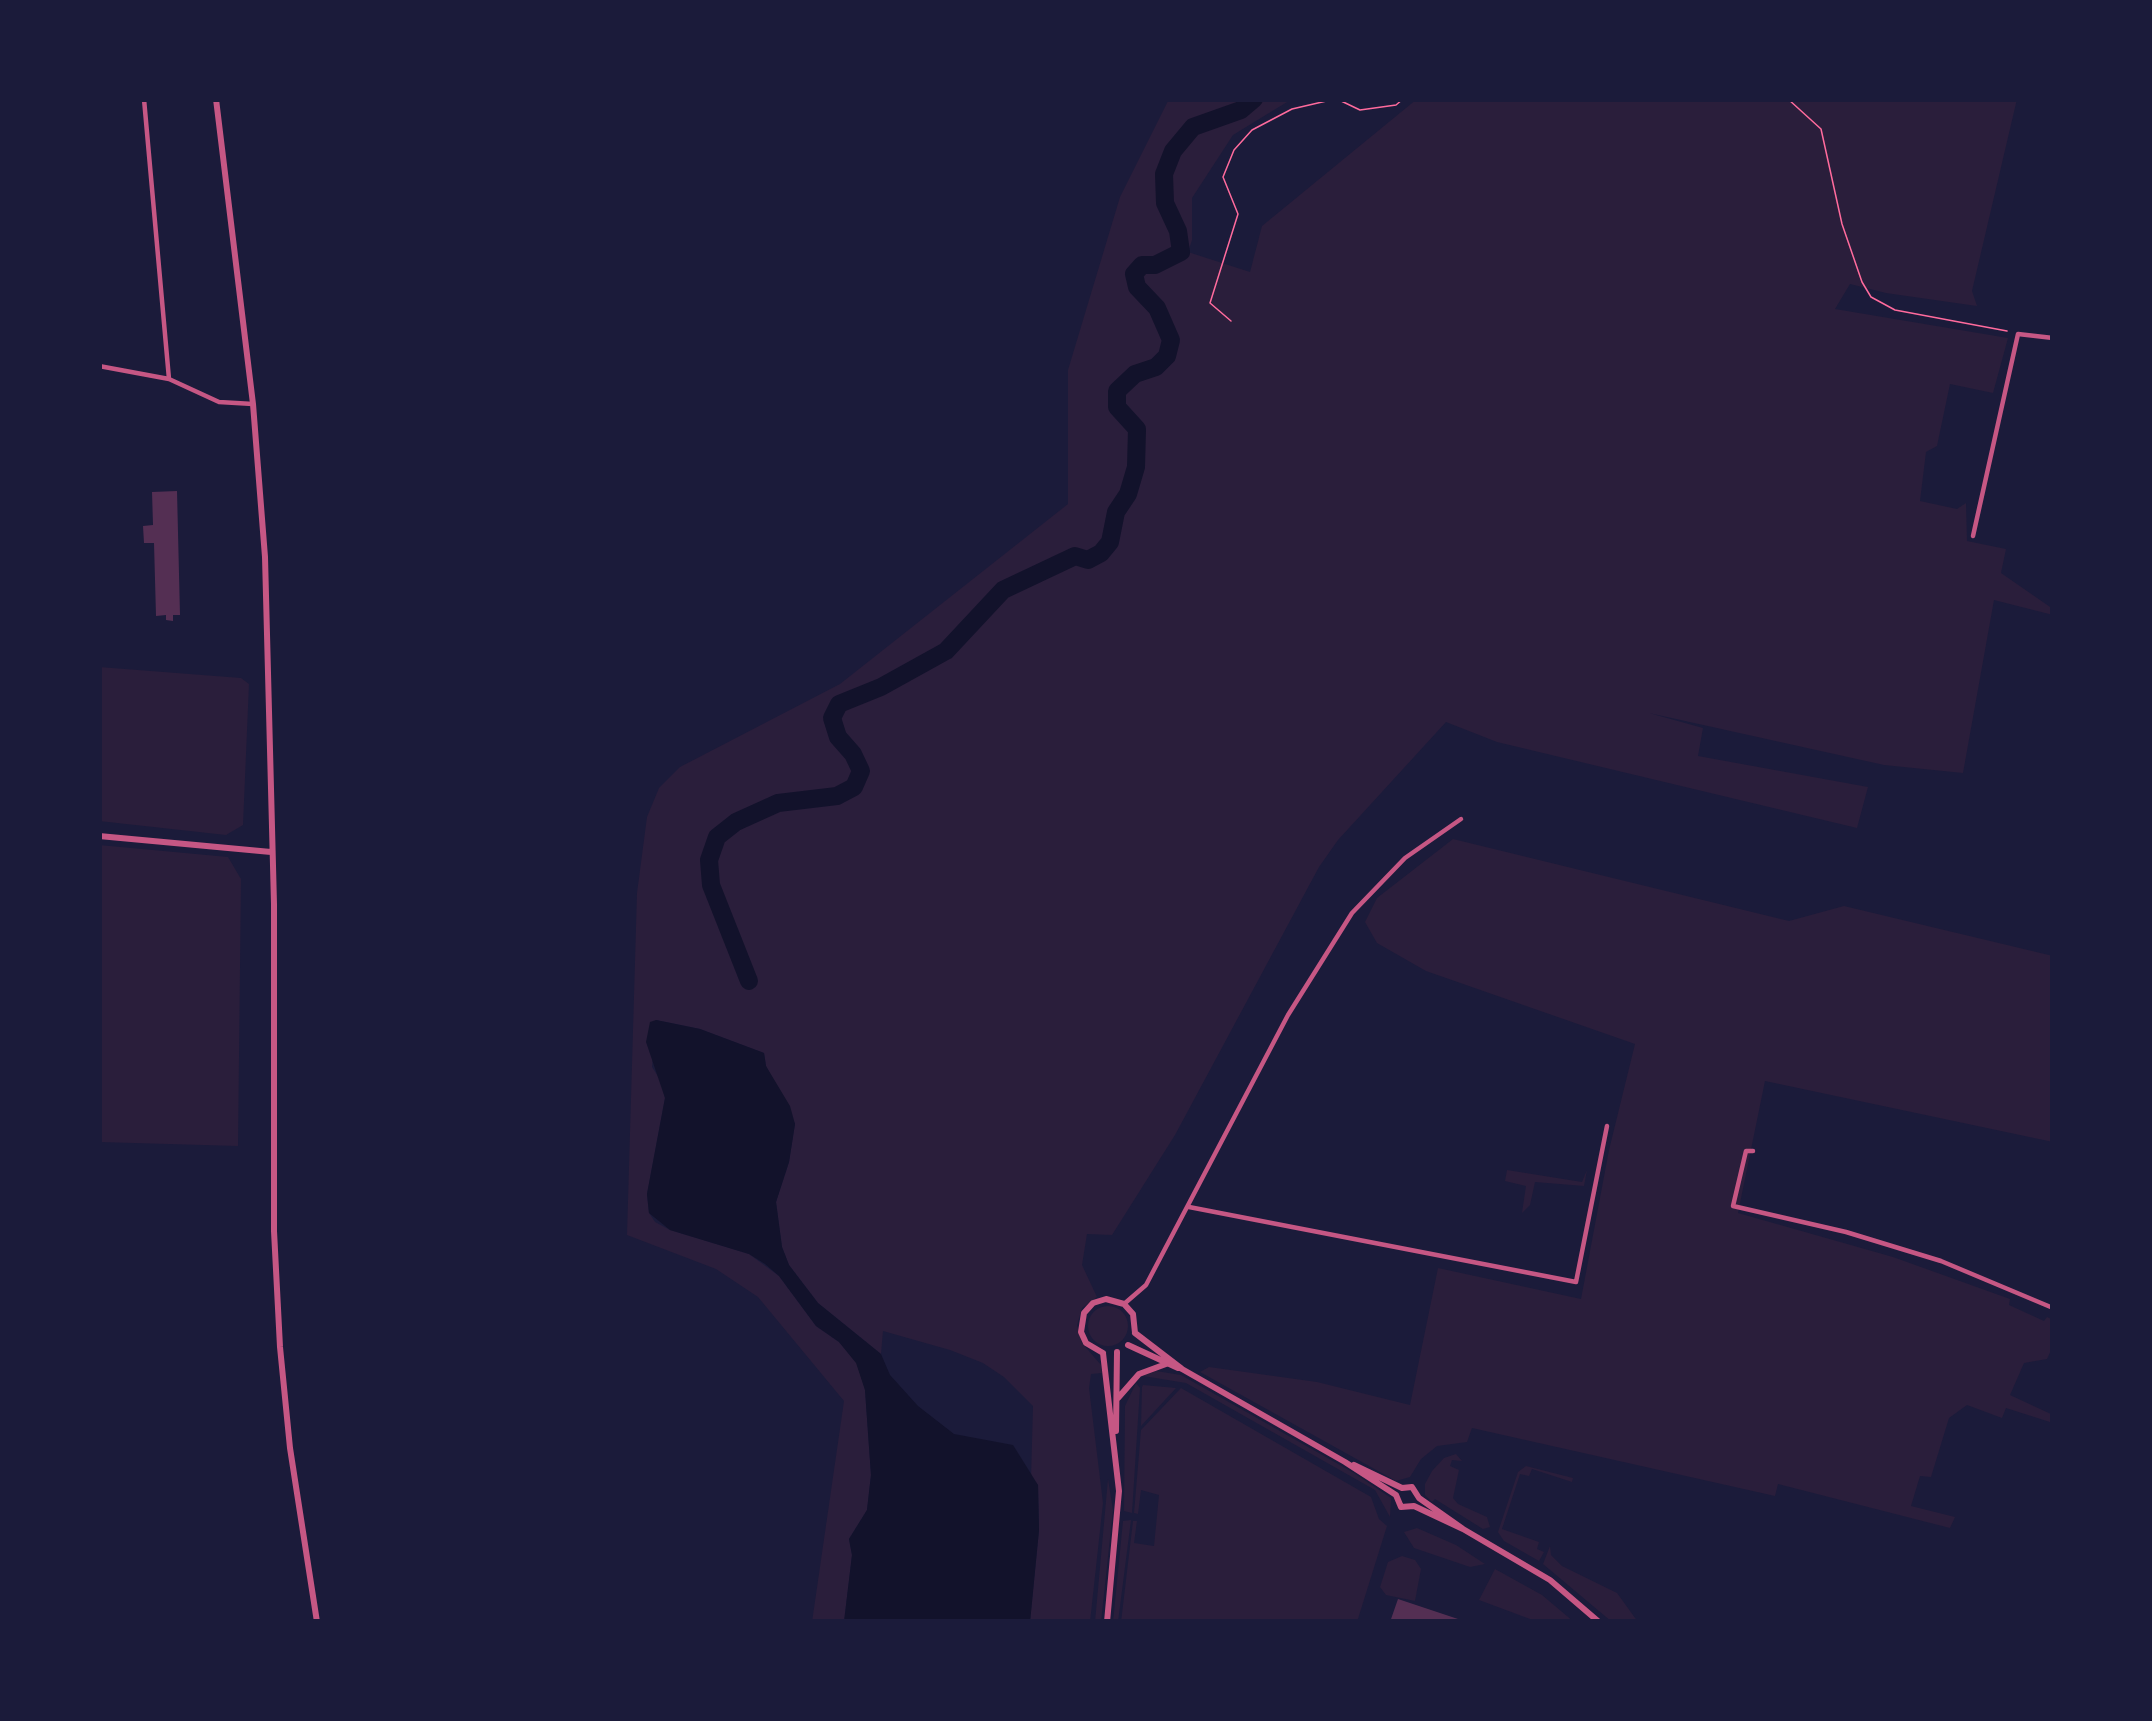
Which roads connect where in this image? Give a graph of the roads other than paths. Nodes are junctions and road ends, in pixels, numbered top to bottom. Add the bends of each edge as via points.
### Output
1 (144, 99) edge
2 (216, 99) edge
3 (2053, 338) edge
4 (99, 366) edge
5 (169, 379) junction
6 (253, 404) junction
7 (1973, 536) dead end
8 (1461, 819) dead end
9 (99, 836) edge
10 (272, 852) junction
11 (1607, 1126) dead end
12 (1753, 1150) dead end
13 (1189, 1207) junction
14 (1124, 1304) junction
15 (2053, 1308) edge
16 (1135, 1333) junction
17 (1128, 1345) junction
18 (1117, 1352) junction
19 (1103, 1353) junction
20 (1166, 1364) junction
21 (1181, 1369) junction
22 (1116, 1401) junction
23 (1117, 1459) junction
24 (1399, 1492) junction
25 (1416, 1502) junction
26 (317, 1622) edge
27 (1107, 1622) edge
28 (1599, 1622) edge

1 - 5 street
2 - 6 street
3 - 7 street via 2018,334
4 - 5 street
5 - 6 street via 219,402
6 - 10 street
8 - 13 street via 1405,858 1352,913 1288,1015
9 - 10 street
10 - 26 street via 280,1347
11 - 13 street via 1576,1282
12 - 15 street via 1746,1151 1733,1207 1941,1261
13 - 14 street via 1146,1285
14 - 16 street
14 - 19 street via 1099,1300 1084,1312 1083,1338
16 - 17 street
16 - 21 street
17 - 18 street
17 - 20 street
18 - 19 street
18 - 22 street
19 - 23 street
20 - 21 street
20 - 22 street via 1139,1374
21 - 24 street
22 - 23 street
23 - 27 street
24 - 25 street via 1412,1487
24 - 25 street via 1401,1507
25 - 28 street via 1550,1580

